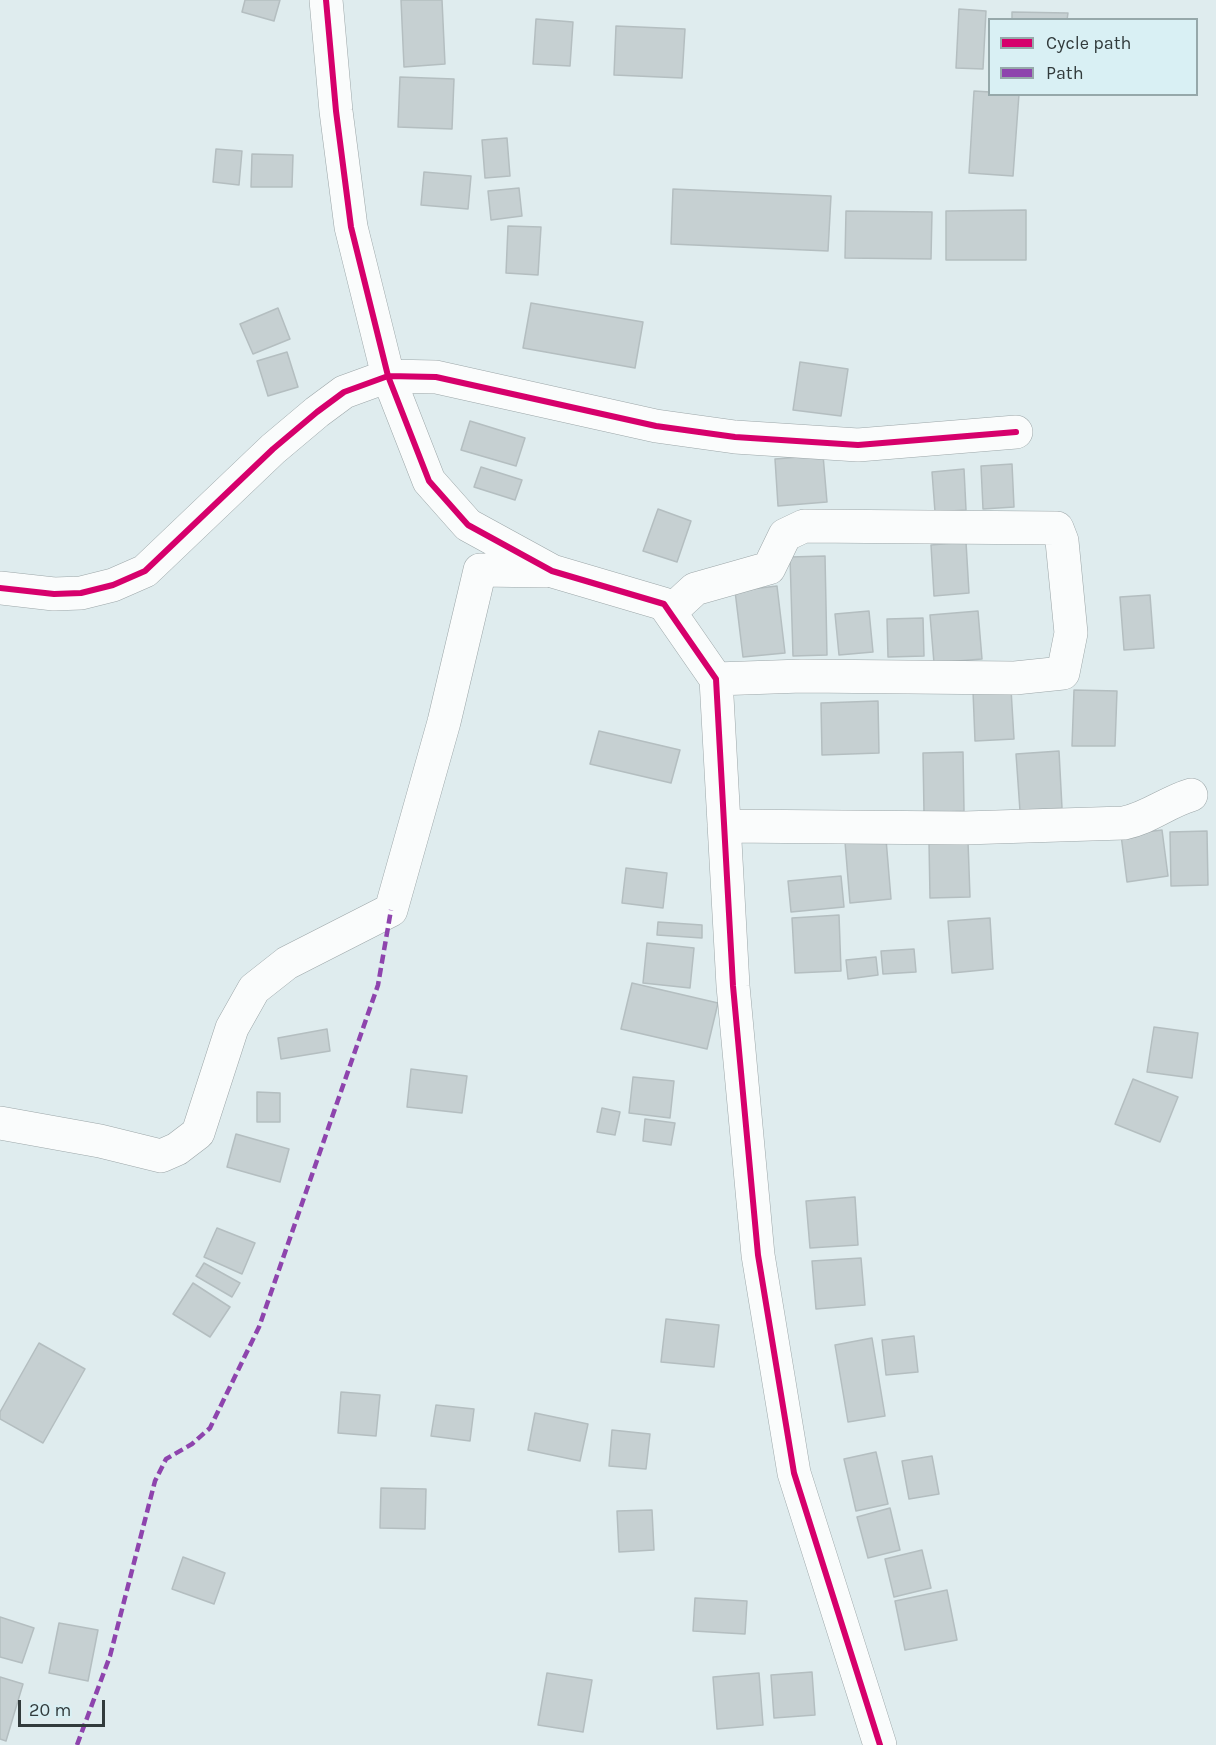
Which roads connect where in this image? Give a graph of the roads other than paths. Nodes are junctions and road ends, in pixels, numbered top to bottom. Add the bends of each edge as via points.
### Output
1 (326, 0) edge
2 (388, 376) junction
3 (1016, 432) dead end
4 (552, 571) junction
5 (0, 588) edge
6 (670, 612) junction
7 (716, 679) junction
8 (1191, 795) dead end
9 (724, 826) junction
10 (0, 1123) edge
11 (880, 1745) edge

1 - 2 street via 351,226
2 - 3 street via 436,377 656,426 735,437 858,445
2 - 4 street via 429,481 468,525
2 - 5 street via 344,392 317,412 145,571 81,593
4 - 6 street via 664,604
4 - 10 street via 480,570 444,722 391,910 287,963 254,989 232,1028 198,1133 161,1156
6 - 7 street
6 - 7 street via 695,590 769,568 785,535 804,526 1057,528 1062,541 1071,633 1063,673 1015,678
7 - 9 street
8 - 9 street via 1124,823 964,828
9 - 11 street via 756,1231 776,1370 794,1473

